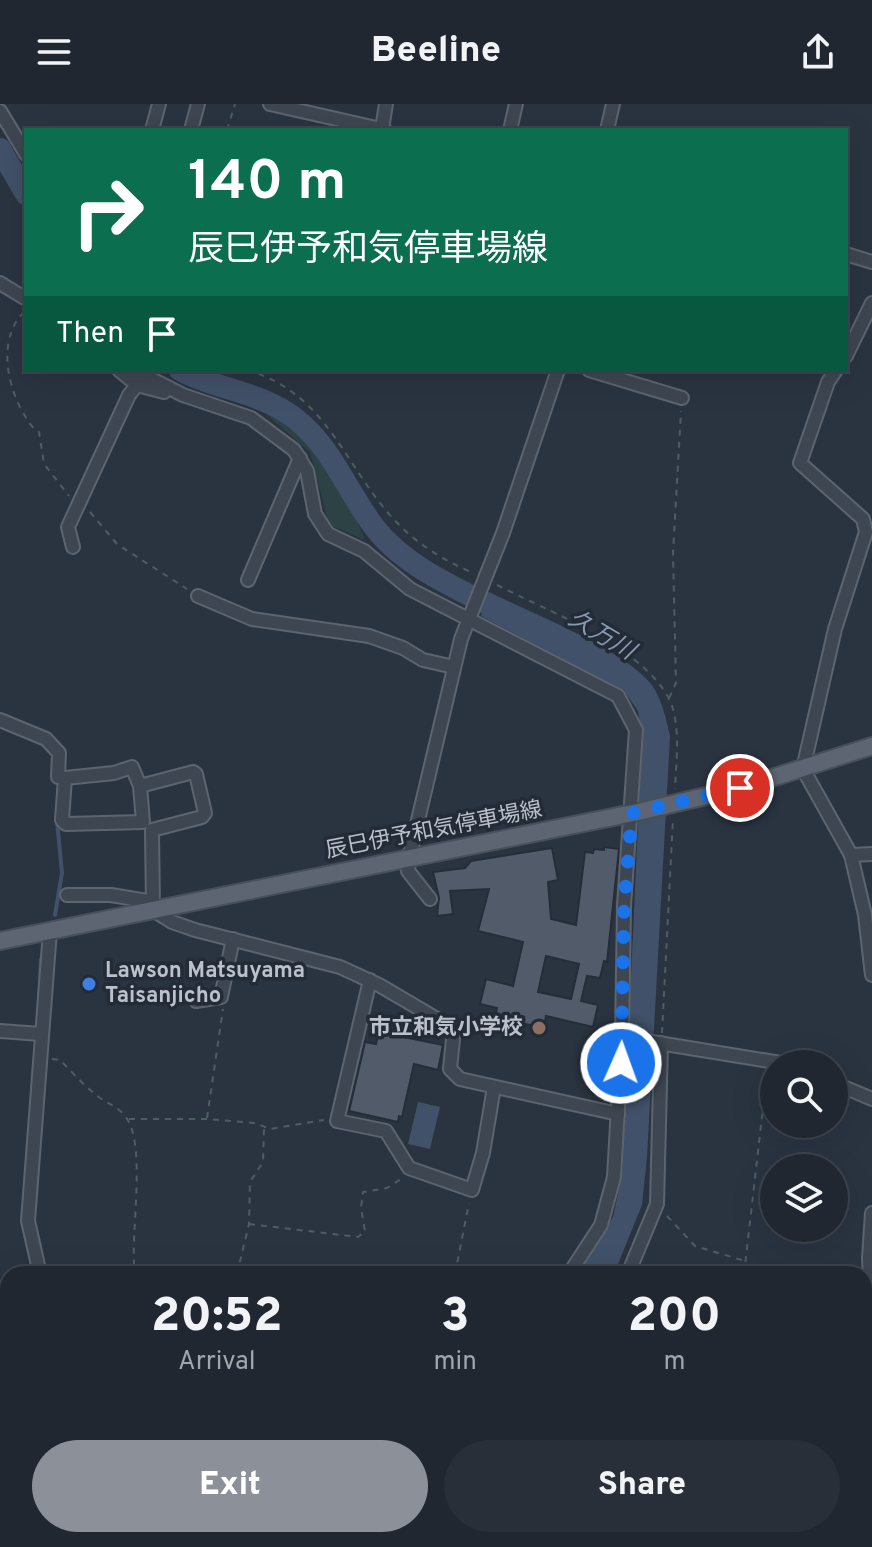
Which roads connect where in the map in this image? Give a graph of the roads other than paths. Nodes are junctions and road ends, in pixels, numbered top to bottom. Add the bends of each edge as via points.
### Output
1 (159, 104) edge
2 (198, 104) edge
3 (270, 104) edge
4 (386, 104) edge
5 (516, 104) edge
6 (613, 104) edge
7 (0, 111) edge
8 (153, 128) edge
9 (192, 128) edge
10 (379, 128) edge
11 (384, 128) edge
12 (510, 128) edge
13 (607, 128) edge
14 (24, 151) edge
15 (848, 255) edge
16 (872, 262) edge
17 (0, 283) edge
18 (24, 298) edge
19 (872, 303) edge
20 (848, 352) edge
21 (121, 372) edge
22 (138, 372) edge
23 (557, 372) edge
24 (596, 372) edge
25 (835, 372) edge
26 (137, 385) junction
27 (183, 395) junction
28 (682, 398) road end
29 (300, 458) junction
30 (73, 547) dead end
31 (248, 580) dead end
32 (198, 596) road end
33 (468, 616) junction
34 (454, 667) junction
35 (0, 720) edge
36 (872, 746) edge
37 (803, 769) junction
38 (65, 778) junction
39 (140, 786) junction
40 (635, 813) junction
41 (148, 826) junction
42 (872, 854) edge
43 (851, 855) junction
44 (409, 858) junction
45 (67, 895) dead end
46 (430, 899) dead end
47 (153, 906) junction
48 (50, 931) junction
49 (233, 939) junction
50 (0, 941) edge
51 (872, 975) edge
52 (370, 980) junction
53 (196, 1001) dead end
54 (0, 1031) edge
55 (41, 1034) junction
56 (624, 1037) junction
57 (660, 1043) junction
58 (760, 1059) edge
59 (494, 1087) junction
60 (848, 1089) edge
61 (872, 1099) edge
62 (618, 1114) junction
63 (872, 1213) edge
64 (38, 1266) edge
65 (575, 1266) edge
66 (631, 1266) edge
67 (869, 1266) edge

1 - 8 street
2 - 9 street
3 - 10 street
4 - 11 street
5 - 12 street
6 - 13 street
7 - 14 street
15 - 16 street
17 - 18 street
19 - 20 street
21 - 26 street
22 - 27 street
23 - 33 street
24 - 28 street
25 - 37 street via 800,463 863,519 866,532 835,629
26 - 27 street
26 - 30 street via 68,527
27 - 29 street via 251,418
29 - 31 street
29 - 33 street via 315,514 328,534 364,551 410,589
32 - 34 street via 252,619 369,636 423,660
33 - 34 street
33 - 40 street via 618,696 636,730
34 - 44 street
35 - 38 street via 46,739 59,753 58,777
36 - 37 main road, 辰巳伊予和気停車場線
37 - 40 main road, 辰巳伊予和気停車場線
37 - 43 street
38 - 39 street via 132,767
38 - 41 street via 66,824
39 - 41 street
39 - 41 street via 193,772 205,813
40 - 44 main road, 辰巳伊予和気停車場線
40 - 56 street via 624,906
41 - 47 street
42 - 43 street
43 - 51 street
44 - 46 street via 408,871
44 - 47 main road, 辰巳伊予和気停車場線
45 - 47 street via 111,895
47 - 48 main road, 辰巳伊予和気停車場線
47 - 49 street via 172,922
48 - 50 main road, 辰巳伊予和気停車場線
48 - 55 street
49 - 52 street
49 - 53 street via 221,997
52 - 59 street via 450,1024 455,1037 452,1073
52 - 59 street via 337,1121 386,1131 409,1168 472,1190
54 - 55 street
55 - 64 street via 28,1221
56 - 57 street
56 - 62 street
57 - 58 street
57 - 66 street via 657,1204
59 - 62 street
60 - 61 street
62 - 65 street via 608,1208
63 - 67 street

